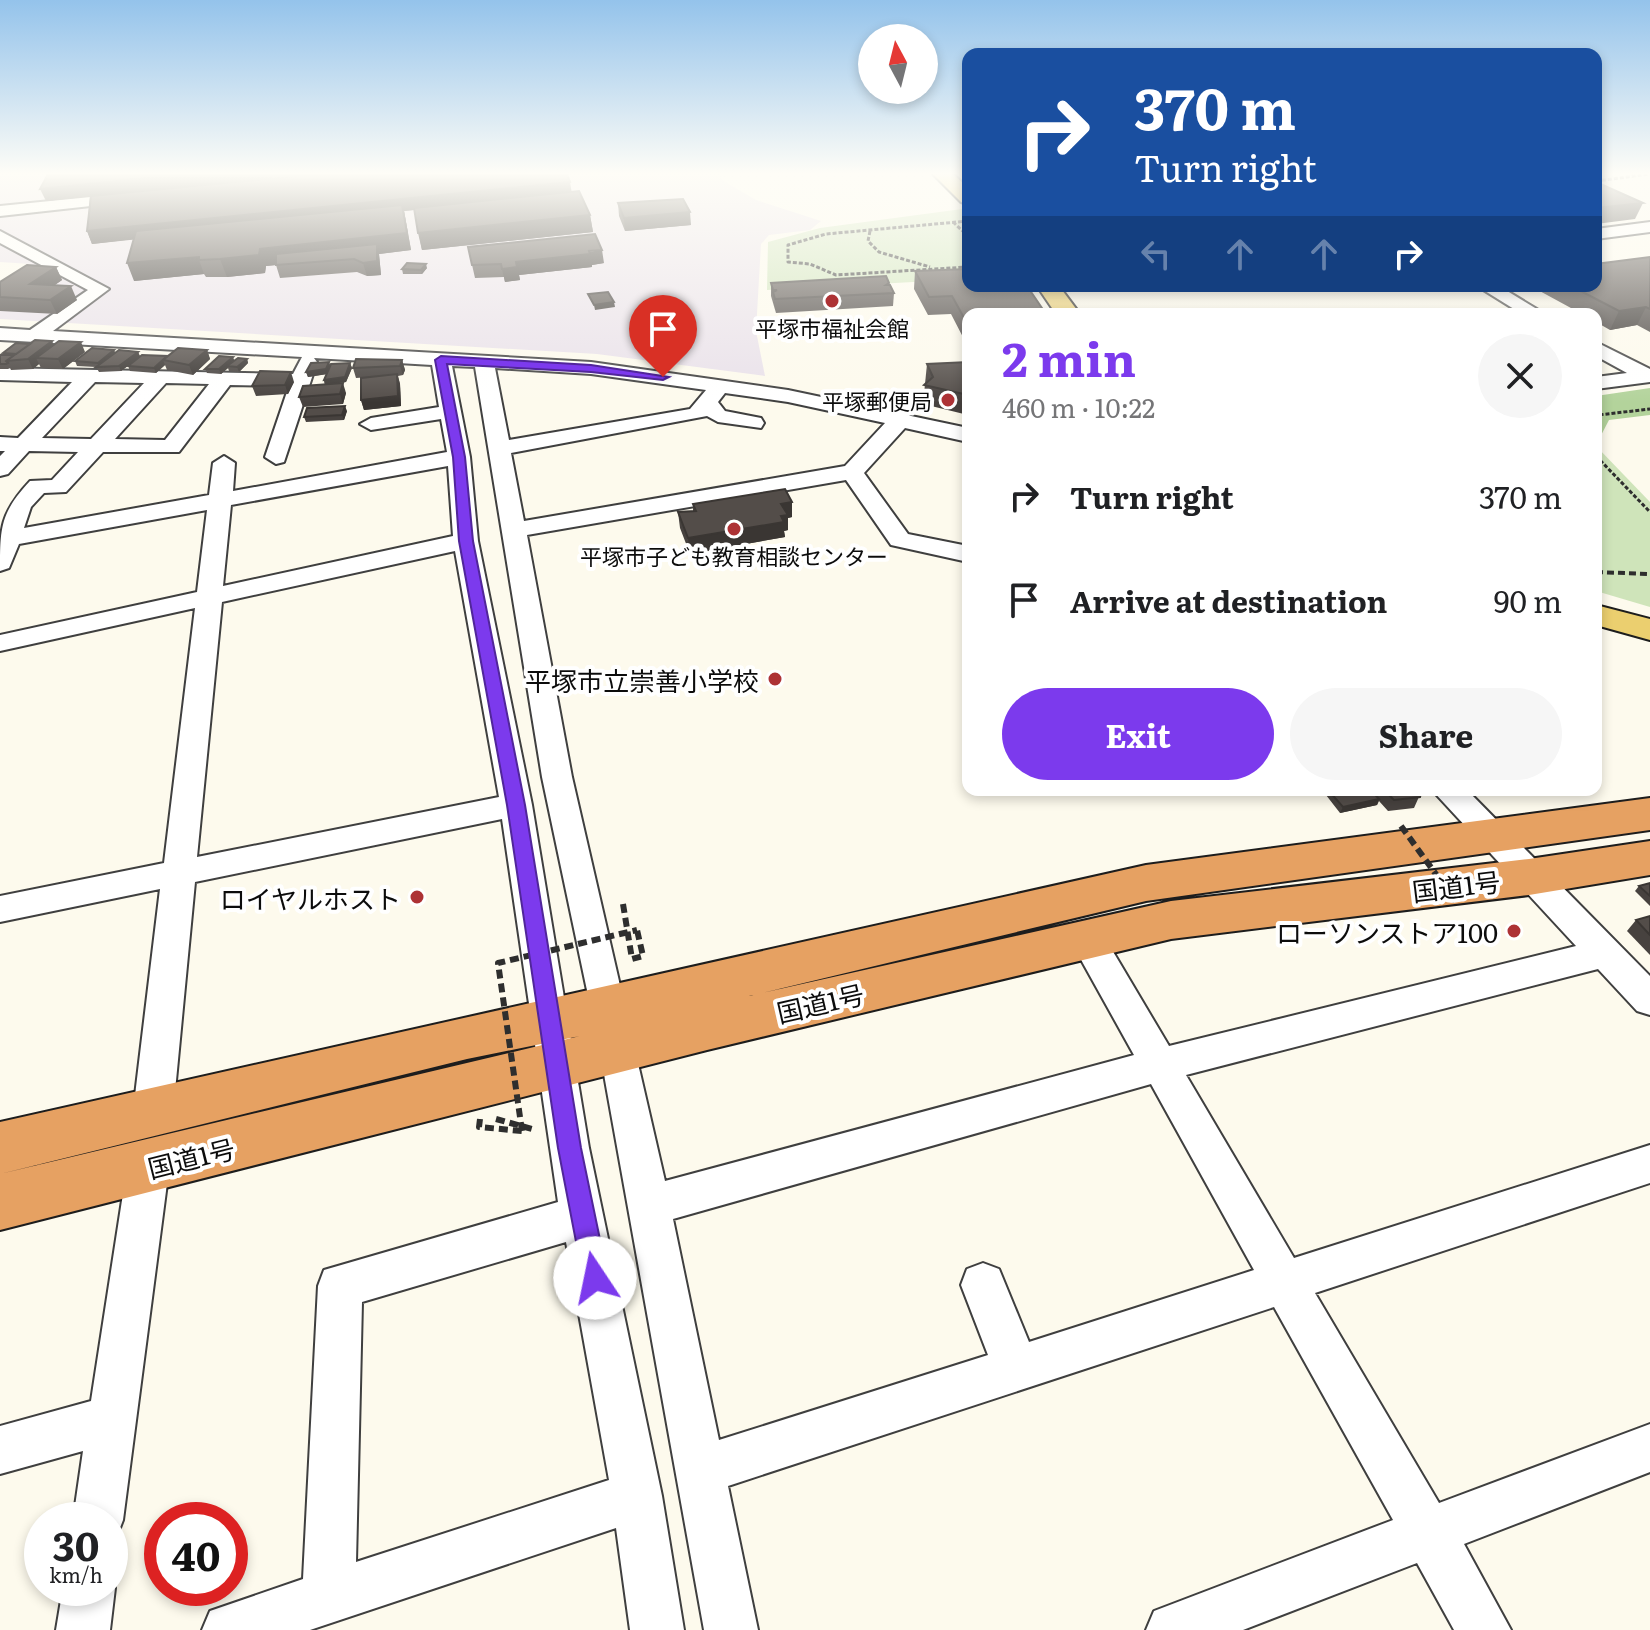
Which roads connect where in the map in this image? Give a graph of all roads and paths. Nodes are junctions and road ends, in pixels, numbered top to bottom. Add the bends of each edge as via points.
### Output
1 (27, 250) edge
2 (788, 250) edge
3 (877, 250) edge
4 (962, 267) edge
5 (932, 268) junction
6 (1497, 292) edge
7 (1525, 308) edge
8 (0, 334) edge
9 (34, 336) junction
10 (1602, 351) edge
11 (310, 352) junction
12 (441, 360) junction
13 (484, 362) junction
14 (9, 374) edge
15 (89, 376) junction
16 (1648, 376) edge
17 (161, 377) junction
18 (225, 378) junction
19 (302, 380) junction
20 (1602, 382) edge
21 (721, 385) junction
22 (0, 391) edge
23 (707, 403) junction
24 (1650, 409) edge
25 (451, 411) junction
26 (1602, 415) edge
27 (901, 419) junction
28 (753, 423) dead end
29 (371, 424) dead end
30 (962, 434) edge
31 (0, 444) edge
32 (23, 445) junction
33 (97, 446) junction
34 (497, 449) junction
35 (276, 457) dead end
36 (459, 457) junction
37 (1602, 462) edge
38 (224, 463) dead end
39 (0, 469) edge
40 (852, 472) junction
41 (219, 500) junction
42 (1650, 512) edge
43 (513, 530) junction
44 (4, 539) edge
45 (466, 541) junction
46 (962, 553) edge
47 (0, 563) edge
48 (1602, 572) edge
49 (1650, 574) edge
50 (209, 596) junction
51 (1602, 617) edge
52 (1650, 630) edge
53 (0, 643) edge
54 (1453, 796) edge
55 (516, 805) junction
56 (1650, 814) edge
57 (1401, 826) dead end
58 (1490, 836) junction
59 (1650, 858) edge
60 (179, 873) junction
61 (1529, 877) junction
62 (1456, 902) dead end
63 (623, 904) dead end
64 (0, 909) edge
65 (1087, 938) junction
66 (1604, 953) junction
67 (1650, 1000) edge
68 (614, 1030) junction
69 (552, 1043) junction
70 (1160, 1065) junction
71 (153, 1112) junction
72 (532, 1129) dead end
73 (0, 1148) edge
74 (1650, 1164) edge
75 (148, 1168) junction
76 (0, 1202) edge
77 (650, 1205) junction
78 (583, 1216) junction
79 (1284, 1281) junction
80 (983, 1285) dead end
81 (1016, 1368) junction
82 (113, 1419) junction
83 (1650, 1448) edge
84 (0, 1450) edge
85 (702, 1470) junction
86 (637, 1496) junction
87 (101, 1502) edge
88 (1427, 1531) junction
89 (329, 1597) junction
90 (86, 1606) edge
91 (83, 1630) edge
92 (229, 1630) edge
93 (657, 1630) edge
94 (731, 1630) edge
95 (1173, 1630) edge
96 (1484, 1630) edge

1 - 9 street via 100,289
2 - 5 path via 788,262 836,275
3 - 5 path
4 - 5 path
6 - 7 street
8 - 9 street
9 - 11 street
10 - 16 street
11 - 12 street
11 - 19 street
12 - 13 street
12 - 25 street
13 - 21 street via 591,368
13 - 34 street
14 - 15 street
14 - 22 street
15 - 17 street
15 - 32 street
16 - 20 street
17 - 18 street
17 - 33 street
18 - 19 street
18 - 33 street via 171,447
19 - 35 street
21 - 23 street
21 - 27 street
23 - 28 street via 718,416
23 - 34 street via 697,414
24 - 26 path
25 - 29 street
25 - 36 street
27 - 30 street
27 - 40 street
31 - 32 street
32 - 33 street
32 - 39 street
33 - 44 street via 58,487 38,486 20,505
34 - 43 street
36 - 41 street
36 - 45 street
37 - 42 path
38 - 41 street
40 - 43 street
40 - 46 street via 900,540
41 - 44 street
41 - 50 street
43 - 68 street via 557,777
44 - 47 street
45 - 50 street
45 - 55 street
48 - 49 path
50 - 53 street
50 - 60 street
51 - 52 main road
54 - 58 street
55 - 60 street
55 - 69 street
56 - 58 highway, 国道1号
57 - 62 path, bridge
58 - 61 street
58 - 68 highway, 国道1号 via 1146,883
59 - 61 highway, 国道1号
60 - 64 street
60 - 71 street
61 - 65 highway, 国道1号 via 1171,920
61 - 66 street
63 - 72 path, bridge via 632,959 643,956 637,930 498,963 522,1131 479,1127 480,1116 512,1121
65 - 68 highway, 国道1号
65 - 70 street
66 - 67 street
66 - 70 street
68 - 69 highway, 国道1号
68 - 77 street
69 - 71 highway, 国道1号 via 467,1037
69 - 75 highway, 国道1号
69 - 78 street
70 - 77 street
70 - 79 street
71 - 73 highway, 国道1号
74 - 79 street
75 - 76 highway, 国道1号
75 - 82 street
77 - 85 street
78 - 86 street
78 - 89 street via 340,1286
79 - 81 street
79 - 88 street
80 - 81 street
81 - 85 street
82 - 84 street
82 - 87 street
83 - 88 street
85 - 94 street
86 - 89 street
86 - 93 street
88 - 95 street
88 - 96 street
89 - 92 street
90 - 91 street

